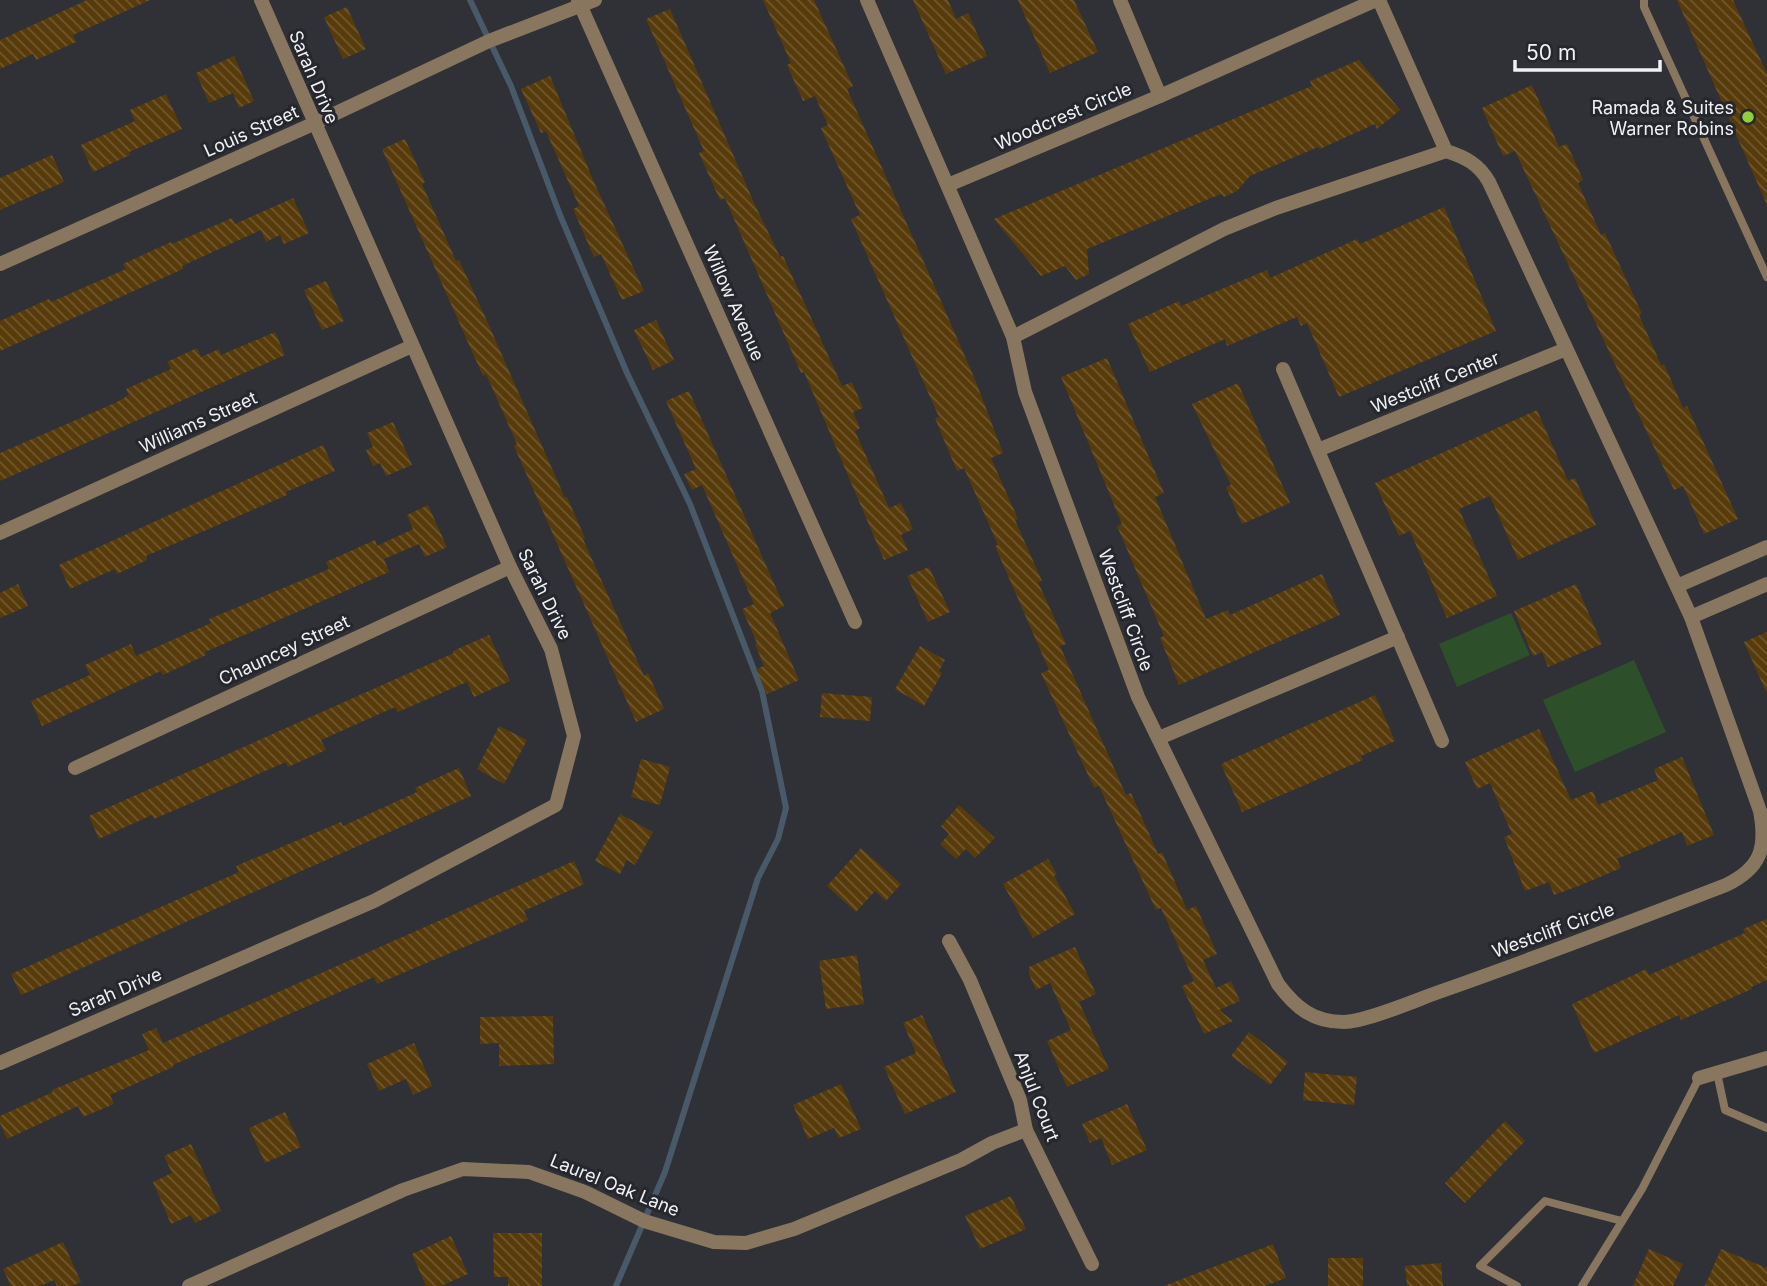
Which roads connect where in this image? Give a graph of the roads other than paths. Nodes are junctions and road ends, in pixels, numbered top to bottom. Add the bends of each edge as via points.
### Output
1 (261, 0) edge
2 (595, 0) edge
3 (867, 0) edge
4 (1119, 0) edge
5 (1377, 0) edge
6 (1644, 0) edge
7 (579, 3) edge
8 (1160, 96) junction
9 (313, 124) junction
10 (1446, 151) junction
11 (948, 185) junction
12 (0, 264) edge
13 (1767, 277) edge
14 (1013, 337) junction
15 (412, 346) junction
16 (1566, 349) junction
17 (1283, 369) dead end
18 (1318, 450) junction
19 (0, 533) edge
20 (1767, 547) edge
21 (510, 567) junction
22 (1767, 583) edge
23 (1676, 586) junction
24 (1691, 617) junction
25 (855, 622) dead end
26 (1398, 637) junction
27 (1159, 738) junction
28 (1443, 741) dead end
29 (75, 768) dead end
30 (949, 941) dead end
31 (1767, 1058) edge
32 (0, 1063) edge
33 (1717, 1073) junction
34 (1699, 1078) joint
35 (1767, 1128) edge
36 (1026, 1130) junction
37 (1622, 1221) junction
38 (1092, 1264) dead end
39 (189, 1286) edge
40 (1517, 1286) edge
41 (1582, 1286) edge

1 - 9 street, Sarah Drive
2 - 7 street, Louis Street
3 - 11 street
4 - 8 street
5 - 8 street, Woodcrest Circle
5 - 10 street
6 - 13 lane
7 - 9 street, Louis Street
7 - 25 street, Willow Avenue
8 - 11 street, Woodcrest Circle
9 - 12 street, Louis Street
9 - 15 street, Sarah Drive
10 - 14 street via 1224,229
10 - 16 street, Westcliff Circle via 1482,169
11 - 14 street, Westcliff Circle
14 - 27 street, Westcliff Circle via 1025,391 1138,697
15 - 19 street, Williams Street
15 - 21 street, Sarah Drive
16 - 18 street, Westcliff Center
16 - 23 street, Westcliff Circle
17 - 18 street
18 - 26 street
20 - 23 street
21 - 29 street, Chauncey Street
21 - 32 street, Sarah Drive via 551,649 574,736 556,805 374,901
22 - 24 street
23 - 24 street, Westcliff Circle
24 - 27 street, Westcliff Circle via 1764,828 1758,859 1745,876 1537,958 1346,1022 1315,1017 1293,1004 1279,984
26 - 27 street
26 - 28 street
30 - 36 street, Anjul Court via 1020,1100
31 - 33 street
33 - 34 street
33 - 35 lane via 1725,1110
34 - 37 lane
36 - 38 street, Anjul Court
36 - 39 street, Laurel Oak Lane via 794,1229 746,1243 714,1242 644,1221 585,1192 529,1172 463,1169 403,1190
37 - 40 lane via 1545,1201 1480,1266
37 - 41 lane

